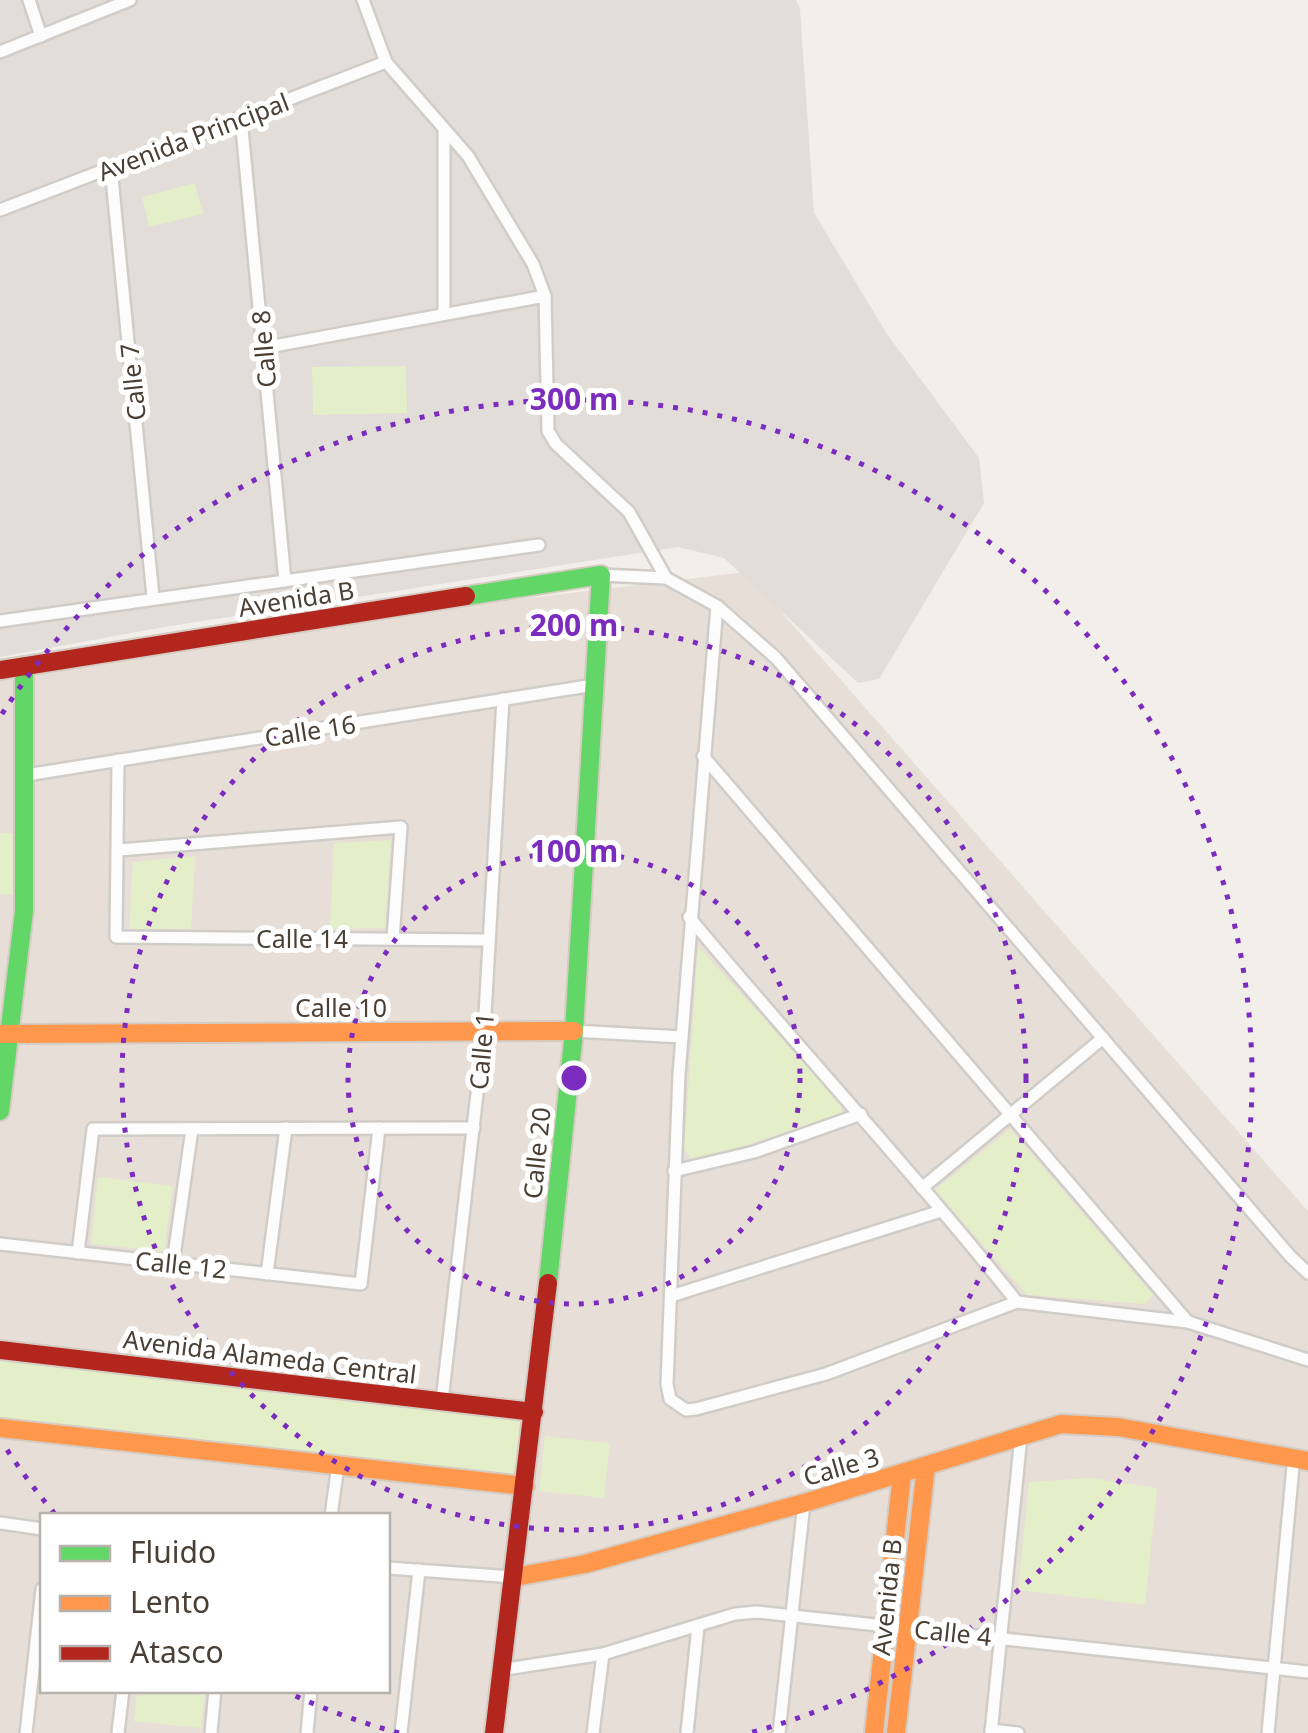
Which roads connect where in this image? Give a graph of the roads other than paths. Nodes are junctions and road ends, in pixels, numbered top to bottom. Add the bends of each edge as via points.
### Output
1 (29, 0) edge
2 (130, 0) edge
3 (364, 0) edge
4 (40, 36) junction
5 (0, 52) edge
6 (386, 62) junction
7 (241, 118) junction
8 (444, 130) junction
9 (111, 168) junction
10 (0, 210) edge
11 (545, 296) junction
12 (444, 314) junction
13 (263, 348) junction
14 (539, 544) dead end
15 (601, 576) junction
16 (666, 578) junction
17 (285, 581) junction
18 (152, 597) junction
19 (717, 606) junction
20 (0, 622) edge
21 (24, 666) junction
22 (0, 670) edge
23 (594, 684) junction
24 (503, 699) junction
25 (703, 756) junction
26 (118, 760) junction
27 (26, 775) junction
28 (119, 850) junction
29 (690, 918) junction
30 (394, 939) junction
31 (489, 940) junction
32 (574, 1031) junction
33 (484, 1032) junction
34 (4, 1034) edge
35 (682, 1037) junction
36 (1104, 1038) junction
37 (0, 1111) edge
38 (1012, 1113) junction
39 (860, 1114) junction
40 (192, 1128) junction
41 (286, 1128) junction
42 (379, 1128) junction
43 (474, 1128) junction
44 (674, 1171) junction
45 (922, 1188) junction
46 (941, 1211) junction
47 (0, 1244) edge
48 (78, 1252) junction
49 (173, 1263) junction
50 (1308, 1273) edge
51 (267, 1274) junction
52 (671, 1296) junction
53 (1016, 1302) junction
54 (1188, 1322) junction
55 (0, 1350) edge
56 (1308, 1360) edge
57 (442, 1401) junction
58 (534, 1412) junction
59 (0, 1428) edge
60 (1021, 1436) junction
61 (1301, 1458) edge
62 (338, 1465) junction
63 (926, 1466) junction
64 (902, 1474) junction
65 (526, 1486) junction
66 (804, 1503) junction
67 (332, 1513) edge
68 (0, 1523) edge
69 (40, 1529) edge
70 (390, 1568) edge
71 (419, 1570) junction
72 (515, 1577) junction
73 (40, 1608) edge
74 (792, 1615) junction
75 (886, 1625) junction
76 (698, 1626) junction
77 (908, 1628) junction
78 (1002, 1638) junction
79 (602, 1654) junction
80 (1275, 1668) junction
81 (500, 1670) junction
82 (1308, 1672) edge
83 (123, 1693) edge
84 (215, 1693) edge
85 (312, 1693) edge
86 (991, 1731) edge
87 (26, 1733) edge
88 (118, 1733) edge
89 (210, 1733) edge
90 (307, 1733) edge
91 (401, 1733) edge
92 (494, 1733) edge
93 (594, 1733) edge
94 (687, 1733) edge
95 (779, 1733) edge
96 (874, 1733) edge
97 (896, 1733) edge
98 (1018, 1733) edge
99 (1268, 1733) edge

1 - 4 street
2 - 4 street
3 - 6 street
4 - 5 street
6 - 7 street, Avenida Principal
6 - 8 street
7 - 9 street, Avenida Principal
7 - 13 street, Calle 8
8 - 11 street via 468,156
8 - 12 street
9 - 10 street, Avenida Principal
9 - 18 street, Calle 7
11 - 12 street
11 - 16 street via 548,430 633,518
12 - 13 street
13 - 17 street, Calle 8
14 - 17 street, Avenida B
15 - 16 street
15 - 21 street, Avenida B
15 - 23 street, Calle 20
16 - 19 street
17 - 18 street, Avenida B
18 - 20 street, Avenida B
19 - 25 street
19 - 36 street via 776,658
21 - 22 street, Avenida B
21 - 27 street
23 - 24 street, Calle 16
23 - 32 street, Calle 20
24 - 26 street, Calle 16
24 - 31 street, Calle 1
25 - 29 street
25 - 38 street
26 - 27 street, Calle 16
26 - 28 street
27 - 34 street via 24,912
28 - 30 street, Calle 14 via 116,937
28 - 30 street via 400,827
29 - 35 street
29 - 39 street
30 - 31 street, Calle 14
31 - 33 street, Calle 1
32 - 33 street, Calle 10
32 - 35 street, Calle 10
32 - 58 street, Calle 20
33 - 34 street, Calle 10
33 - 43 street, Calle 1
34 - 37 street
35 - 44 street
36 - 38 street
36 - 50 street
38 - 45 street
38 - 54 street
39 - 44 street via 754,1152
39 - 45 street
40 - 41 street
40 - 48 street via 92,1129
40 - 49 street
41 - 42 street
41 - 51 street
42 - 43 street
42 - 51 street, Calle 12 via 361,1284
43 - 57 street, Calle 1
44 - 52 street
45 - 46 street
46 - 52 street
46 - 53 street
47 - 48 street, Calle 12
48 - 49 street, Calle 12
49 - 51 street, Calle 12
52 - 53 street via 666,1384 670,1399 686,1410 826,1374
53 - 54 street
54 - 56 street
55 - 57 street, Avenida Alameda Central
57 - 58 street, Avenida Alameda Central
58 - 65 street, Calle 20
59 - 62 street
60 - 61 street, Calle 3 via 1060,1424 1118,1427
60 - 63 street, Calle 3
60 - 78 street
61 - 80 street
62 - 65 street
62 - 67 street
63 - 64 street, Calle 3
63 - 77 street, Avenida B
64 - 66 street, Calle 3
64 - 75 street, Avenida B
65 - 72 street, Calle 20
66 - 72 street, Calle 3
66 - 74 street
68 - 69 street
70 - 71 street, Calle 3
71 - 72 street, Calle 3
71 - 91 street
72 - 81 street, Calle 20
73 - 87 street
74 - 75 street, Calle 4
74 - 76 street, Calle 4 via 735,1614
74 - 95 street
75 - 77 street, Calle 4
75 - 96 street, Avenida B
76 - 79 street, Calle 4
76 - 94 street
77 - 78 street, Calle 4
77 - 97 street, Avenida B
78 - 80 street, Calle 4
78 - 86 street
79 - 81 street, Calle 4
79 - 93 street
80 - 82 street, Calle 4
80 - 99 street
81 - 92 street, Calle 20
83 - 88 street
84 - 89 street
85 - 90 street
86 - 98 street

